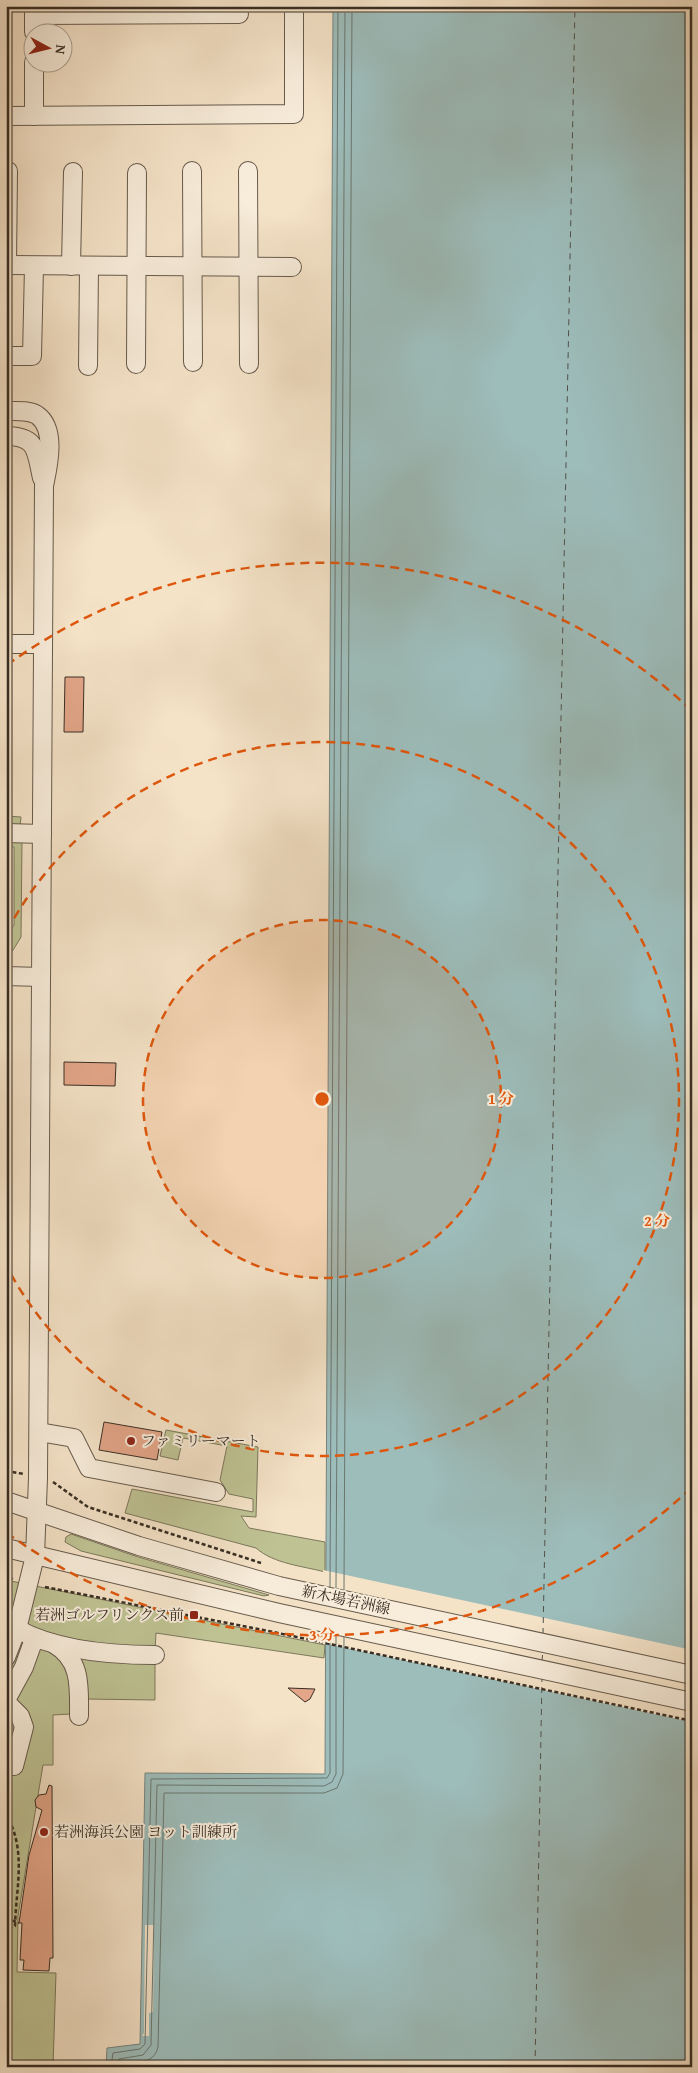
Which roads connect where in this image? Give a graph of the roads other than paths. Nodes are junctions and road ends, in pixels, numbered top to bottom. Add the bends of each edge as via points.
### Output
1 (294, 6) edge
2 (34, 10) edge
3 (239, 14) dead end
4 (34, 72) edge
5 (6, 116) edge
6 (34, 116) junction
7 (8, 170) dead end
8 (192, 171) dead end
9 (248, 171) dead end
10 (73, 172) dead end
11 (137, 173) dead end
12 (6, 266) edge
13 (34, 266) junction
14 (80, 266) junction
15 (137, 266) junction
16 (193, 266) junction
17 (250, 267) junction
18 (292, 267) dead end
19 (6, 356) edge
20 (193, 362) dead end
21 (136, 364) dead end
22 (249, 364) dead end
23 (88, 366) dead end
24 (6, 411) edge
25 (6, 436) edge
26 (44, 486) junction
27 (6, 644) edge
28 (43, 644) junction
29 (6, 833) edge
30 (42, 834) junction
31 (6, 976) edge
32 (41, 976) junction
33 (39, 1432) junction
34 (216, 1492) dead end
35 (6, 1501) edge
36 (37, 1511) junction
37 (6, 1548) edge
38 (34, 1556) junction
39 (16, 1629) junction
40 (34, 1639) junction
41 (54, 1644) junction
42 (155, 1655) dead end
43 (6, 1658) edge
44 (692, 1675) edge
45 (6, 1701) edge
46 (692, 1702) edge
47 (79, 1716) dead end
48 (10, 1774) edge

1 - 6 street via 294,114
2 - 3 street
4 - 6 street
5 - 6 street
7 - 12 street
8 - 16 street
9 - 17 street
10 - 14 street
11 - 15 street
12 - 13 street
13 - 14 street
13 - 19 street via 32,356
14 - 15 street
14 - 23 street
15 - 16 street
15 - 21 street
16 - 17 street
16 - 20 street
17 - 18 street
17 - 22 street
24 - 26 street via 37,415 45,425 49,454
25 - 26 street via 26,439 34,444
26 - 28 street
27 - 28 street
28 - 30 street
29 - 30 street
30 - 32 street
31 - 32 street
32 - 33 street
33 - 34 street via 74,1438 89,1468
33 - 36 street
35 - 36 street, 新木場若洲線
36 - 38 street
36 - 44 street, 新木場若洲線 via 139,1546 279,1586
37 - 38 street, 新木場若洲線
38 - 39 street
38 - 46 street, 新木場若洲線 via 279,1613
39 - 40 street
39 - 43 street
40 - 41 street
40 - 45 street
41 - 42 street via 118,1654
41 - 47 street via 63,1650 76,1668
45 - 48 street via 20,1716 24,1727

